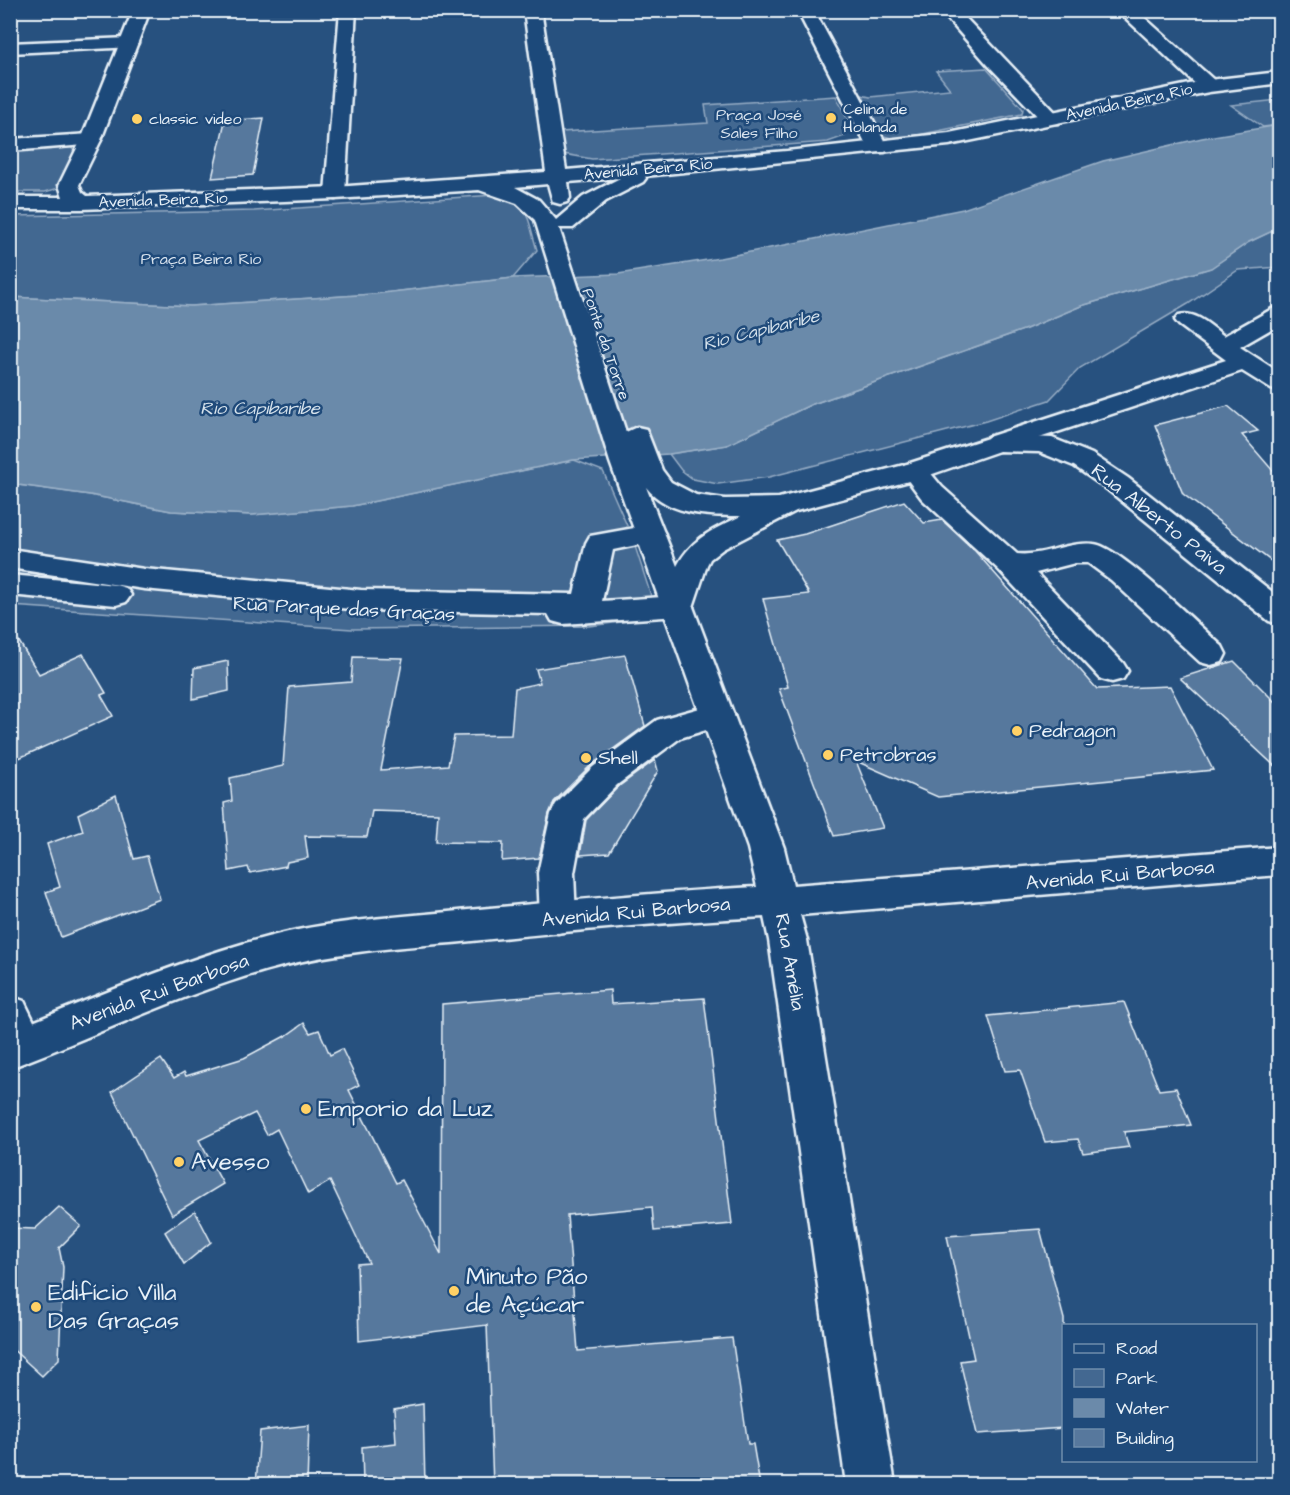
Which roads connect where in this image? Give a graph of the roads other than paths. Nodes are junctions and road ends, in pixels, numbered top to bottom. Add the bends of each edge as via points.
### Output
1 (142, 10) edge
2 (348, 10) edge
3 (532, 10) edge
4 (805, 10) edge
5 (948, 10) edge
6 (1125, 10) edge
7 (129, 44) junction
8 (10, 48) edge
9 (1280, 77) edge
10 (1209, 86) junction
11 (1051, 118) junction
12 (91, 140) junction
13 (10, 145) edge
14 (552, 145) junction
15 (878, 148) junction
16 (660, 168) junction
17 (556, 177) junction
18 (479, 184) junction
19 (69, 185) junction
20 (335, 194) junction
21 (19, 203) edge
22 (82, 203) junction
23 (560, 227) junction
24 (1280, 314) edge
25 (1187, 320) dead end
26 (1223, 345) junction
27 (1245, 362) junction
28 (1280, 384) edge
29 (997, 443) junction
30 (634, 461) junction
31 (914, 471) junction
32 (786, 505) junction
33 (651, 534) junction
34 (10, 558) edge
35 (1009, 563) junction
36 (10, 585) edge
37 (678, 606) junction
38 (1280, 614) edge
39 (1211, 654) dead end
40 (1112, 671) dead end
41 (718, 715) junction
42 (1280, 861) edge
43 (780, 902) junction
44 (558, 918) junction
45 (15, 1035) edge
46 (871, 1485) edge

1 - 7 main road
2 - 20 main road
3 - 14 main road
4 - 15 main road
5 - 11 main road
6 - 10 main road
7 - 8 main road
7 - 12 main road
9 - 10 main road, Avenida Beira Rio
10 - 11 main road, Avenida Beira Rio
11 - 15 main road, Avenida Beira Rio via 949,140
12 - 13 main road
12 - 19 main road
14 - 16 main road via 557,154 580,163
14 - 17 main road
14 - 18 main road via 528,167
15 - 16 main road, Avenida Beira Rio
16 - 17 main road, Avenida Beira Rio
16 - 23 main road via 597,195
17 - 18 main road, Avenida Beira Rio
17 - 23 main road
18 - 20 main road, Avenida Beira Rio
18 - 23 main road via 526,199
19 - 21 main road via 56,193
19 - 22 main road via 72,195
20 - 22 main road, Avenida Beira Rio
21 - 22 main road, Avenida Beira Rio
23 - 30 main road, Ponte da Torre
24 - 26 main road
25 - 26 main road
26 - 27 main road
27 - 28 main road
27 - 29 main road
29 - 31 main road, Rua Alberto Paiva
29 - 38 main road, Rua Alberto Paiva via 1043,444 1083,460
30 - 32 main road, Rua Alberto Paiva via 667,491 684,500 712,508
30 - 33 main road, Rua Amélia
31 - 32 main road, Rua Alberto Paiva
31 - 35 main road via 932,493
32 - 37 main road, Rua Alberto Paiva via 699,553
33 - 34 main road via 600,543 586,604 361,600 144,579
33 - 37 main road, Rua Amélia
35 - 39 main road via 1029,565 1094,553
35 - 40 main road
36 - 37 main road, Rua Parque das Graças via 335,611 465,616
37 - 41 main road, Rua Amélia
41 - 43 main road, Rua Amélia via 766,848
41 - 44 main road via 669,729 605,776 568,814 556,873
42 - 43 main road, Avenida Rui Barbosa
43 - 44 main road, Avenida Rui Barbosa
43 - 46 main road, Rua Amélia
44 - 45 main road, Avenida Rui Barbosa via 372,935 288,948

